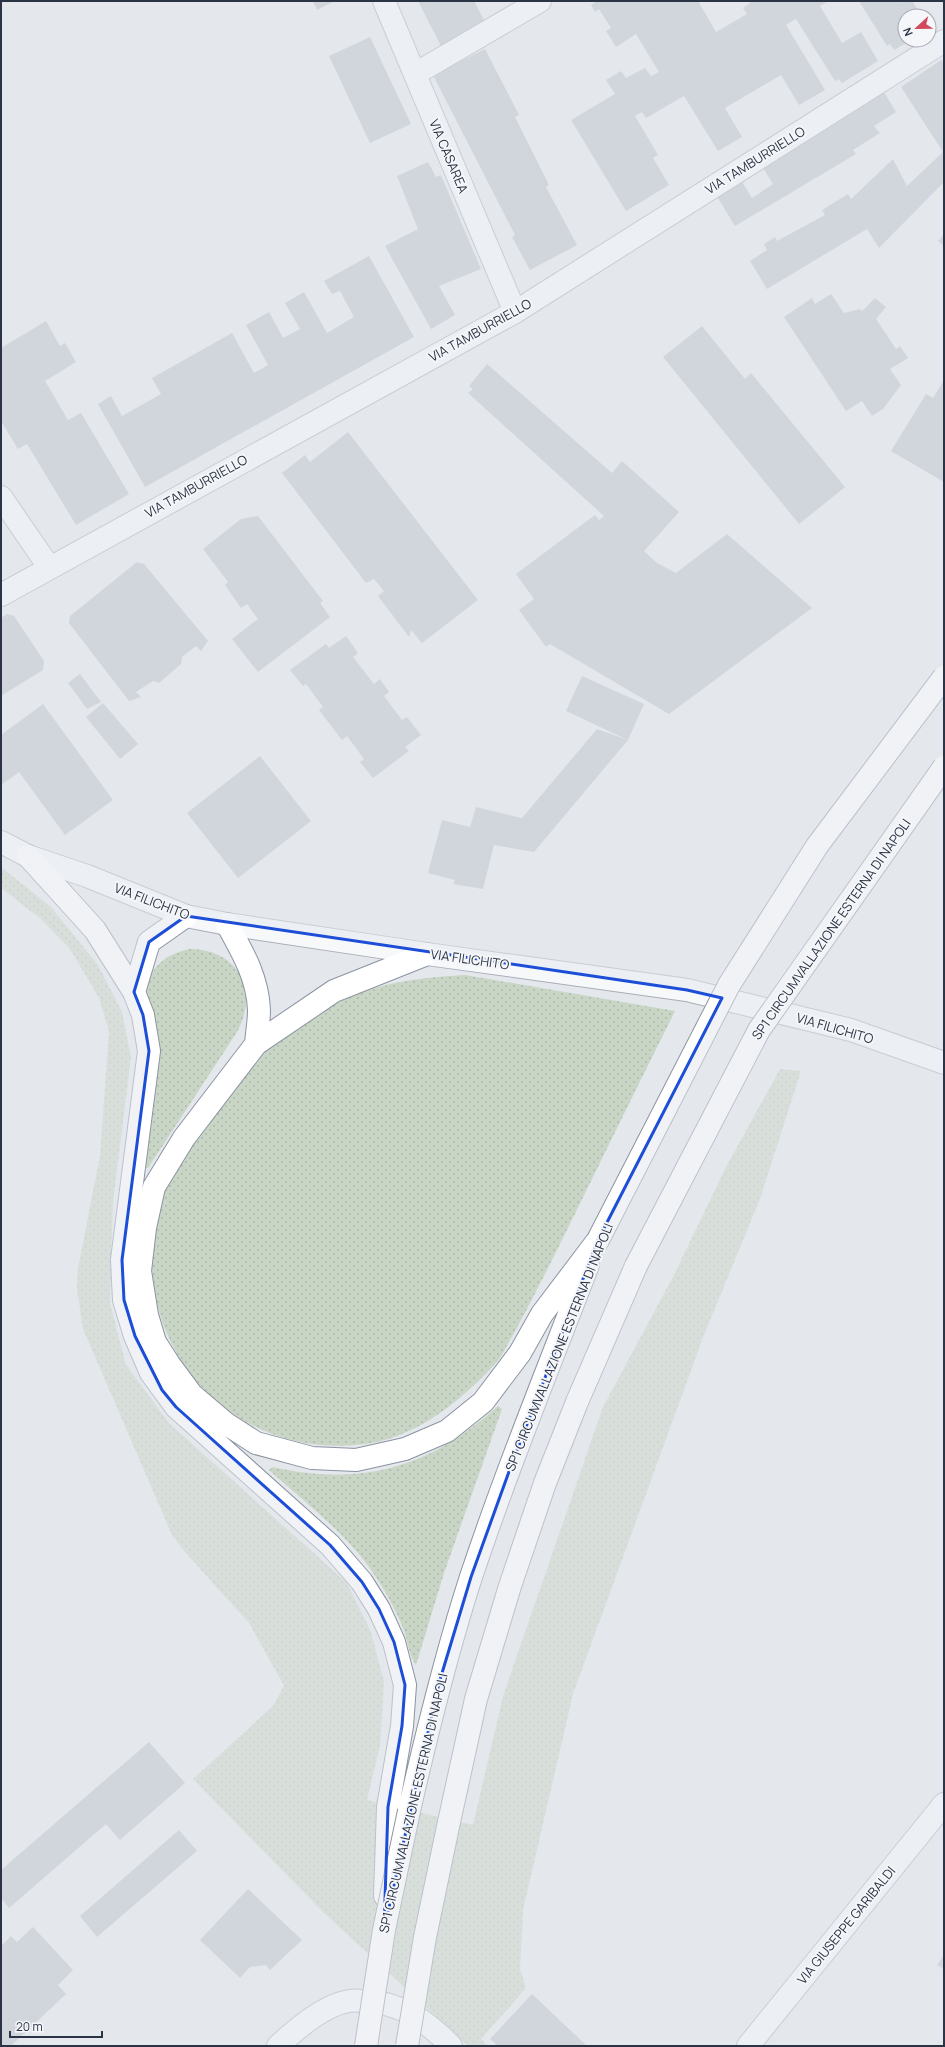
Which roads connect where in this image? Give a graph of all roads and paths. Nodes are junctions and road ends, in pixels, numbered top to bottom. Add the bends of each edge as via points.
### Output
1 (384, 1) edge
2 (540, 1) edge
3 (944, 40) edge
4 (415, 74) junction
5 (515, 312) junction
6 (1, 497) edge
7 (49, 567) junction
8 (1, 595) edge
9 (944, 677) edge
10 (944, 766) edge
11 (1, 842) edge
12 (28, 856) junction
13 (186, 916) junction
14 (227, 924) junction
15 (427, 954) junction
16 (134, 992) junction
17 (256, 1044) junction
18 (944, 1063) edge
19 (598, 1240) junction
20 (944, 1804) edge
21 (384, 1930) junction
22 (278, 2046) edge
23 (366, 2046) edge
24 (407, 2046) edge
25 (451, 2046) edge
26 (748, 2046) edge

1 - 4 street, VIA CASAREA
2 - 4 street
3 - 5 street, VIA TAMBURRIELLO
4 - 5 street, VIA CASAREA
5 - 7 street, VIA TAMBURRIELLO
6 - 7 street
7 - 8 street, VIA TAMBURRIELLO
9 - 19 highway, SP1 CIRCUMVALLAZIONE ESTERNA DI NAPOLI, bridge via 817,846 729,985
10 - 24 highway, SP1 CIRCUMVALLAZIONE ESTERNA DI NAPOLI, bridge via 759,1030 636,1266 571,1417 522,1549 476,1699 425,1937
11 - 12 street, VIA FILICHITO
12 - 13 street, VIA FILICHITO via 87,876
12 - 16 highway via 95,930
13 - 14 street, VIA FILICHITO
13 - 16 highway via 150,942
14 - 15 street, VIA FILICHITO
14 - 17 highway via 243,952 254,979 259,1009
15 - 17 highway via 334,991
15 - 18 street, VIA FILICHITO via 687,990 851,1030
16 - 21 highway, bridge via 143,1015 149,1051 122,1260 124,1300 135,1336 151,1373 162,1390 176,1407 330,1545 362,1582 379,1609 394,1642 405,1685 402,1726 388,1807
17 - 19 highway via 184,1138 154,1187 145,1228 140,1271 147,1316 156,1342 169,1364 192,1395 225,1424 256,1443 312,1458 356,1460 405,1449 447,1431 483,1402 520,1353 542,1314
19 - 21 highway, SP1 CIRCUMVALLAZIONE ESTERNA DI NAPOLI, bridge via 471,1577 439,1683
20 - 26 street, VIA GIUSEPPE GARIBALDI
21 - 23 highway, SP1 CIRCUMVALLAZIONE ESTERNA DI NAPOLI, bridge
22 - 25 street via 321,2012 349,2000 380,2002 402,2008 433,2028

